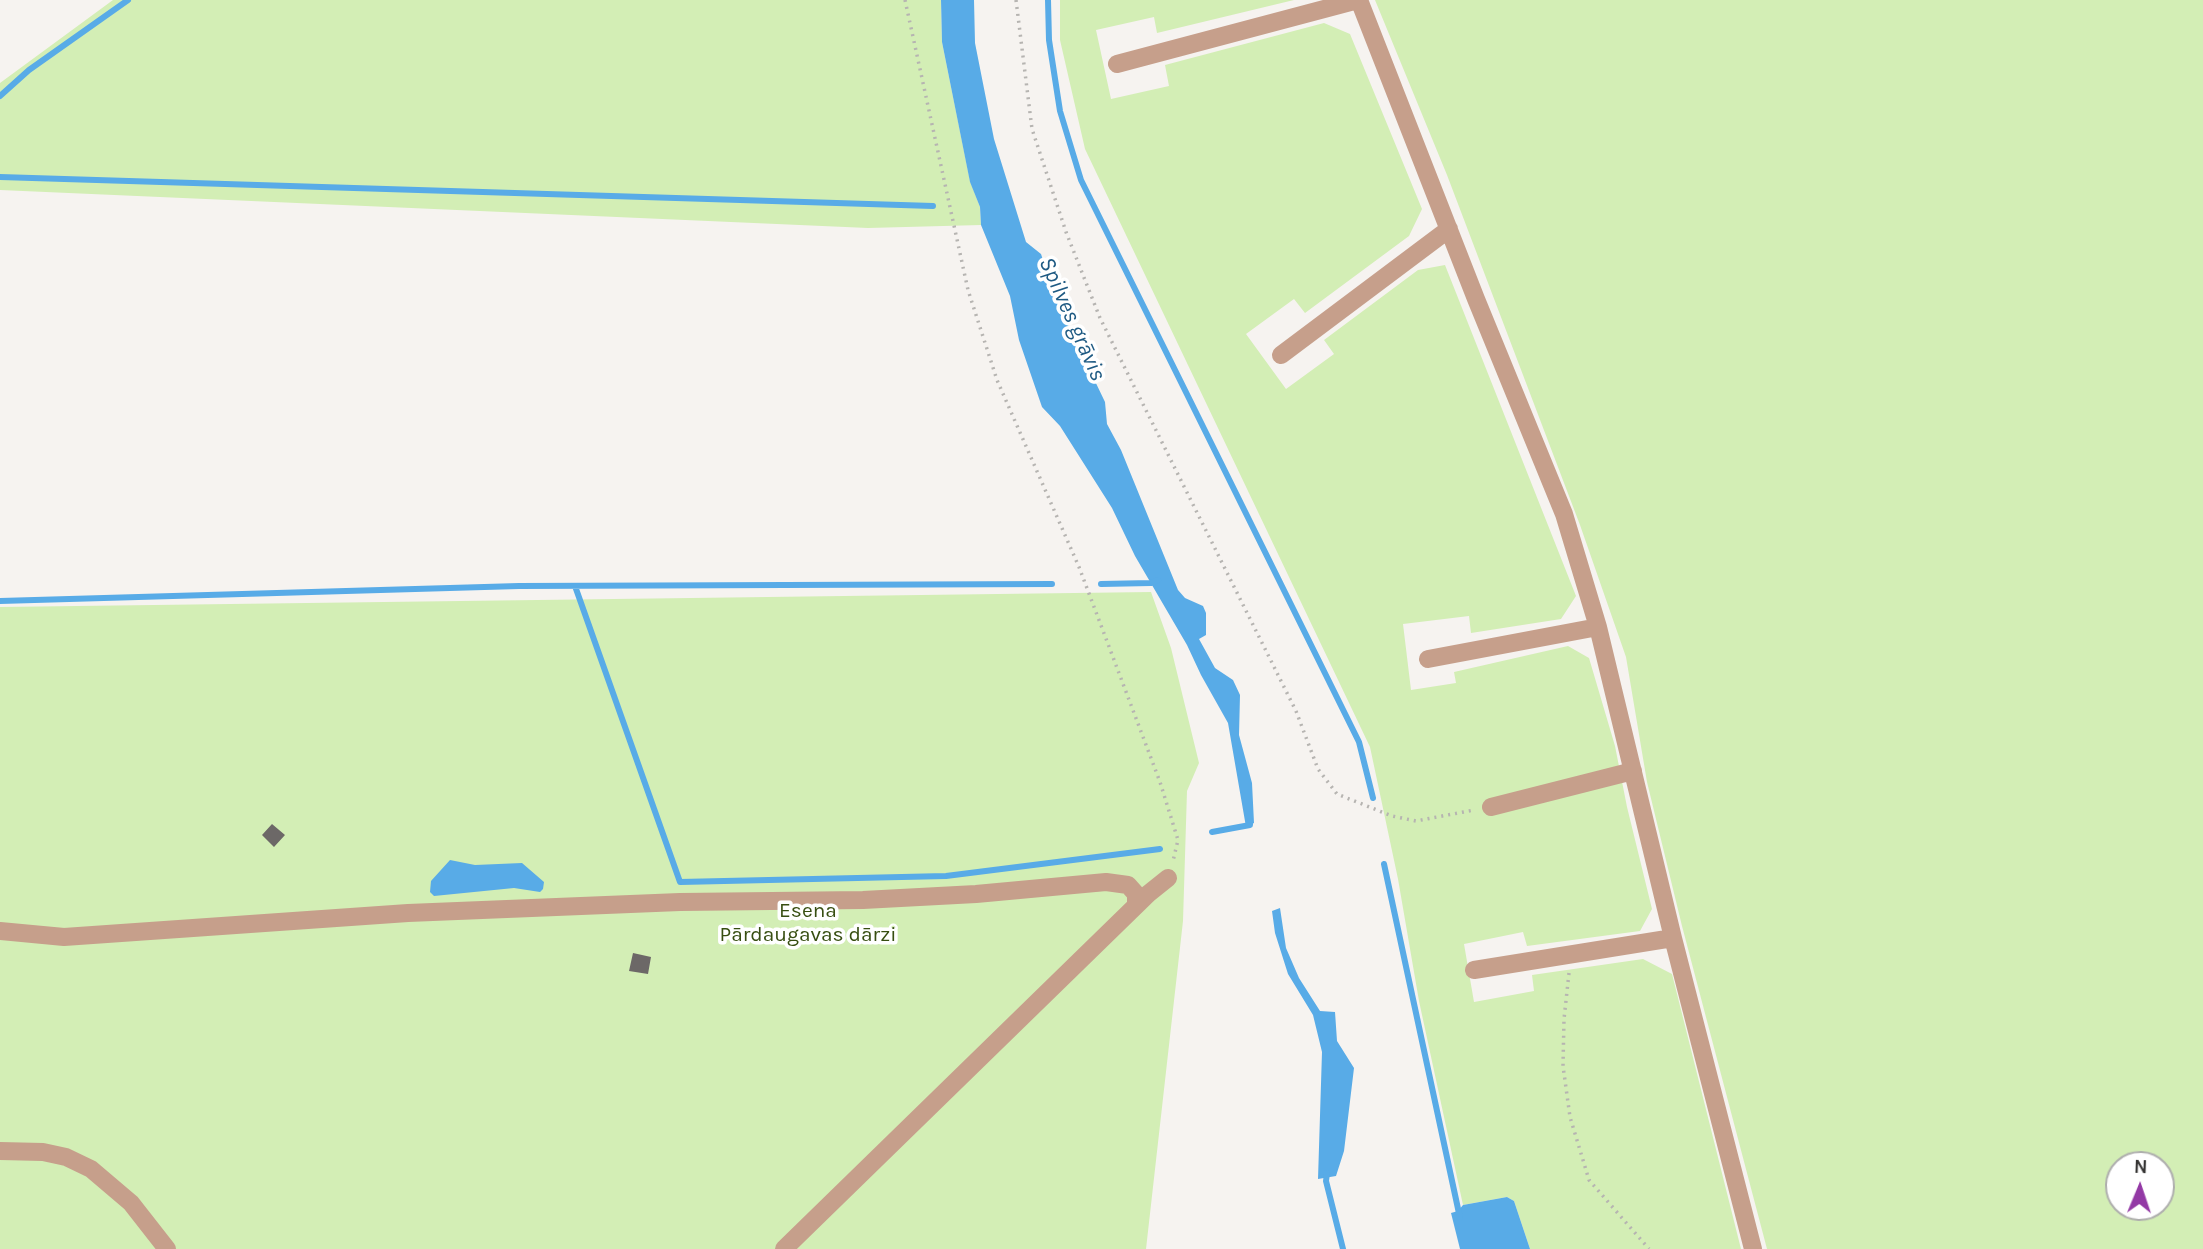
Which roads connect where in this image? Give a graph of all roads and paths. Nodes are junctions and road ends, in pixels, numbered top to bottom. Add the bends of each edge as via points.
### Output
1 (905, 0) edge
2 (1016, 0) edge
3 (1359, 0) edge
4 (1117, 64) dead end
5 (1449, 229) junction
6 (1281, 355) dead end
7 (1598, 627) junction
8 (1427, 659) dead end
9 (1633, 771) junction
10 (1491, 807) joint
11 (1168, 878) joint
12 (1136, 905) junction
13 (0, 931) edge
14 (1673, 937) junction
15 (1572, 954) junction
16 (1474, 970) dead end
17 (0, 1151) edge
18 (167, 1249) edge
19 (784, 1249) edge
20 (1649, 1249) edge
21 (1753, 1249) edge

1 - 11 path via 968,290 997,380 1079,567 1160,782 1178,840
2 - 10 path via 1032,129 1066,232 1100,318 1296,711 1318,769 1336,794 1392,816 1416,821
3 - 4 street
3 - 5 street
5 - 6 street
5 - 7 street via 1564,514
7 - 8 street
7 - 9 street
9 - 10 street
9 - 14 street
11 - 12 street
12 - 13 street via 1136,894 1128,885 1106,882 863,900 421,912 64,937
12 - 19 street
14 - 15 street
14 - 21 street
15 - 16 street
15 - 20 path via 1563,1066 1570,1117 1589,1180
17 - 18 street via 44,1152 91,1169 131,1203

